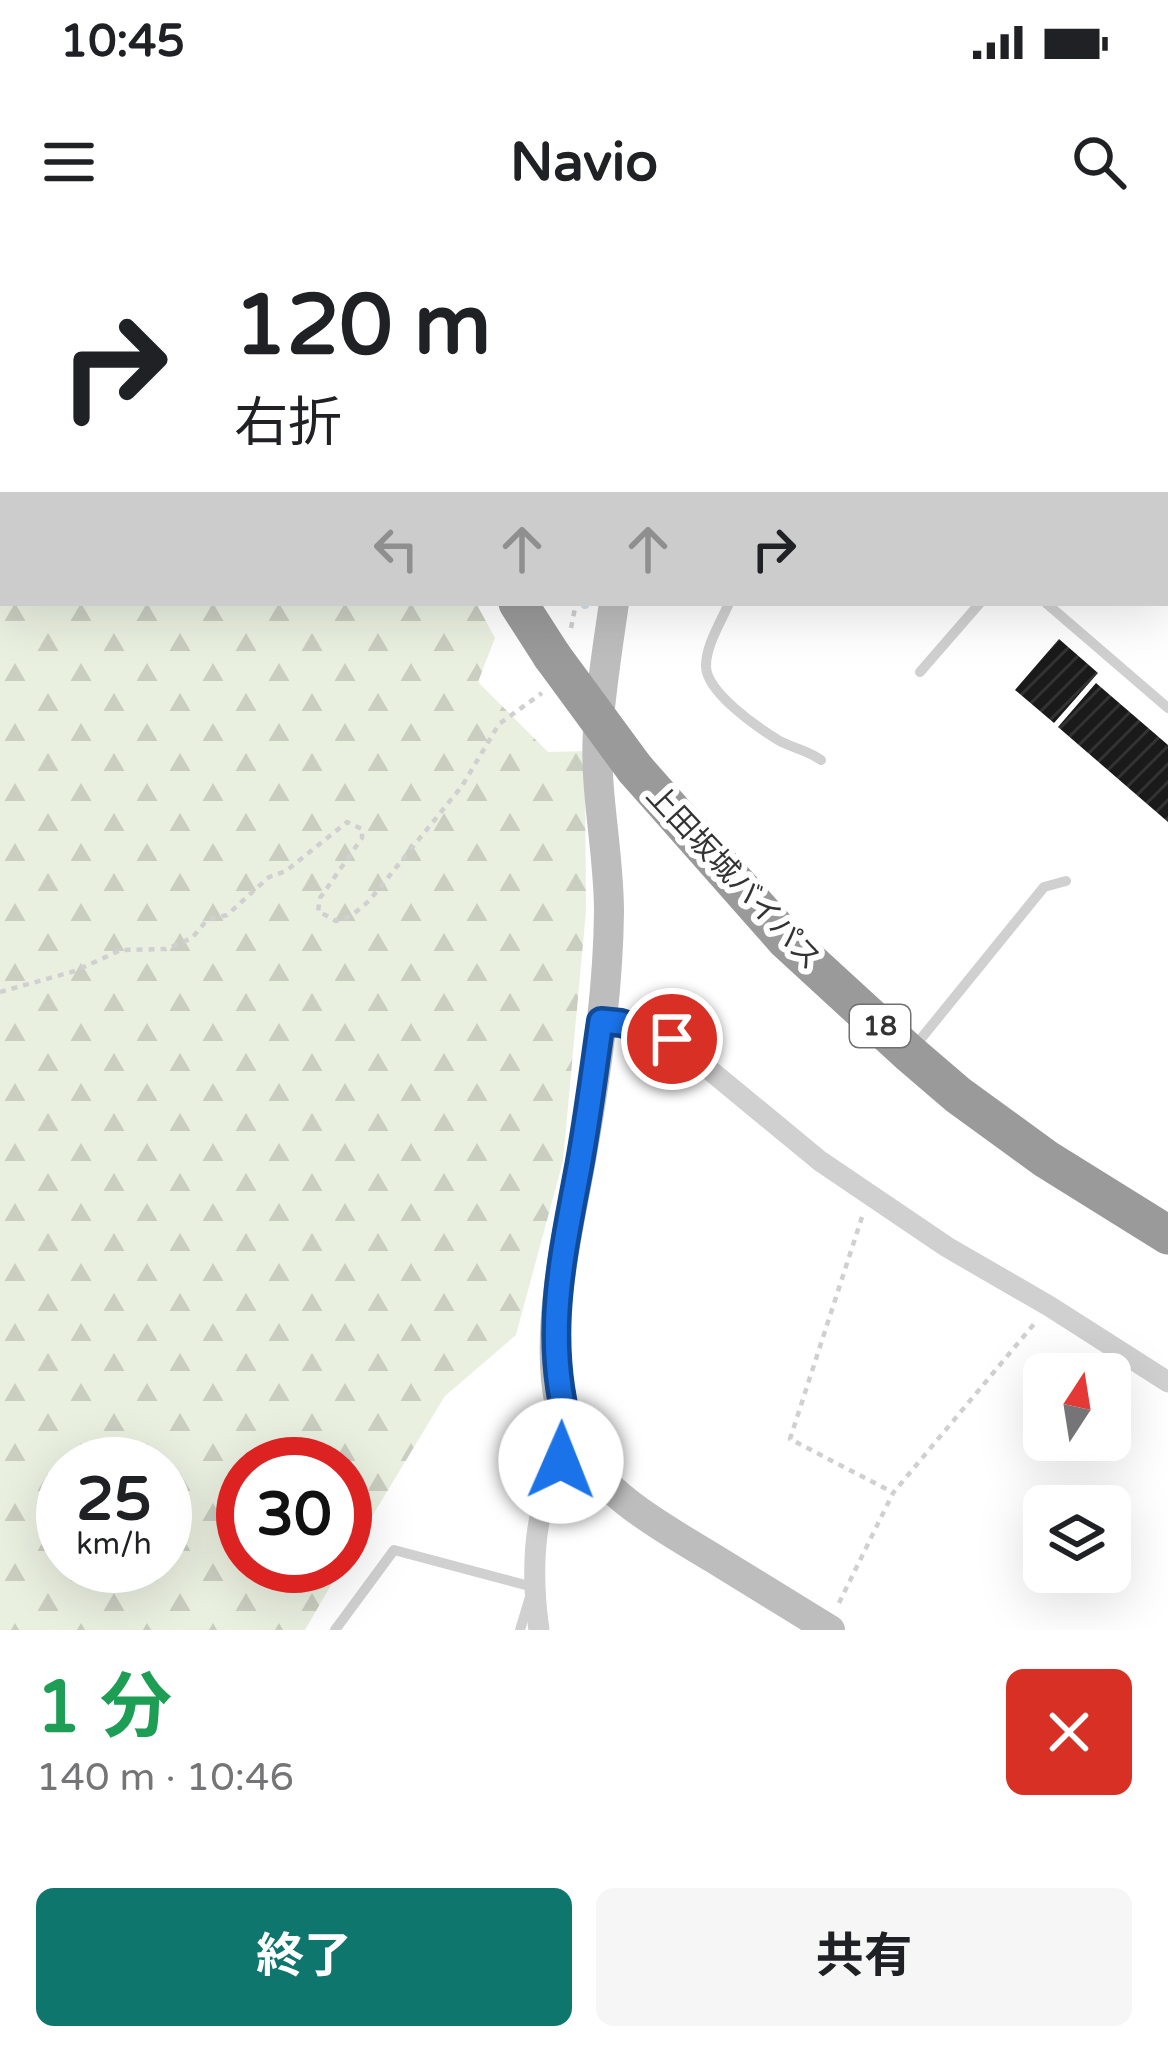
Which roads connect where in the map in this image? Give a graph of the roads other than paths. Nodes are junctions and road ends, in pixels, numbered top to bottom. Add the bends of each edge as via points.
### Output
1 (520, 606) edge
2 (614, 606) edge
3 (728, 606) edge
4 (977, 606) edge
5 (1049, 606) edge
6 (920, 672) dead end
7 (1168, 708) edge
8 (821, 760) dead end
9 (1066, 881) dead end
10 (601, 1021) junction
11 (909, 1053) junction
12 (1168, 1235) edge
13 (1168, 1382) edge
14 (572, 1440) junction
15 (532, 1587) junction
16 (829, 1629) edge
17 (335, 1630) edge
18 (520, 1630) edge
19 (538, 1630) edge

1 - 11 highway, 上田坂城バイパス / 18, bridge via 635,769 787,941
2 - 10 street via 598,730 609,906
3 - 8 lane via 706,661 711,686 780,741
4 - 6 lane
5 - 7 lane
9 - 11 lane via 1044,887
10 - 13 street via 672,1039 820,1161
10 - 14 street via 556,1306 560,1401
11 - 12 highway, 上田坂城バイパス / 18 via 1046,1160
14 - 15 street via 549,1484
14 - 16 street via 608,1487 653,1521
15 - 17 lane via 394,1550
15 - 18 lane
15 - 19 street

